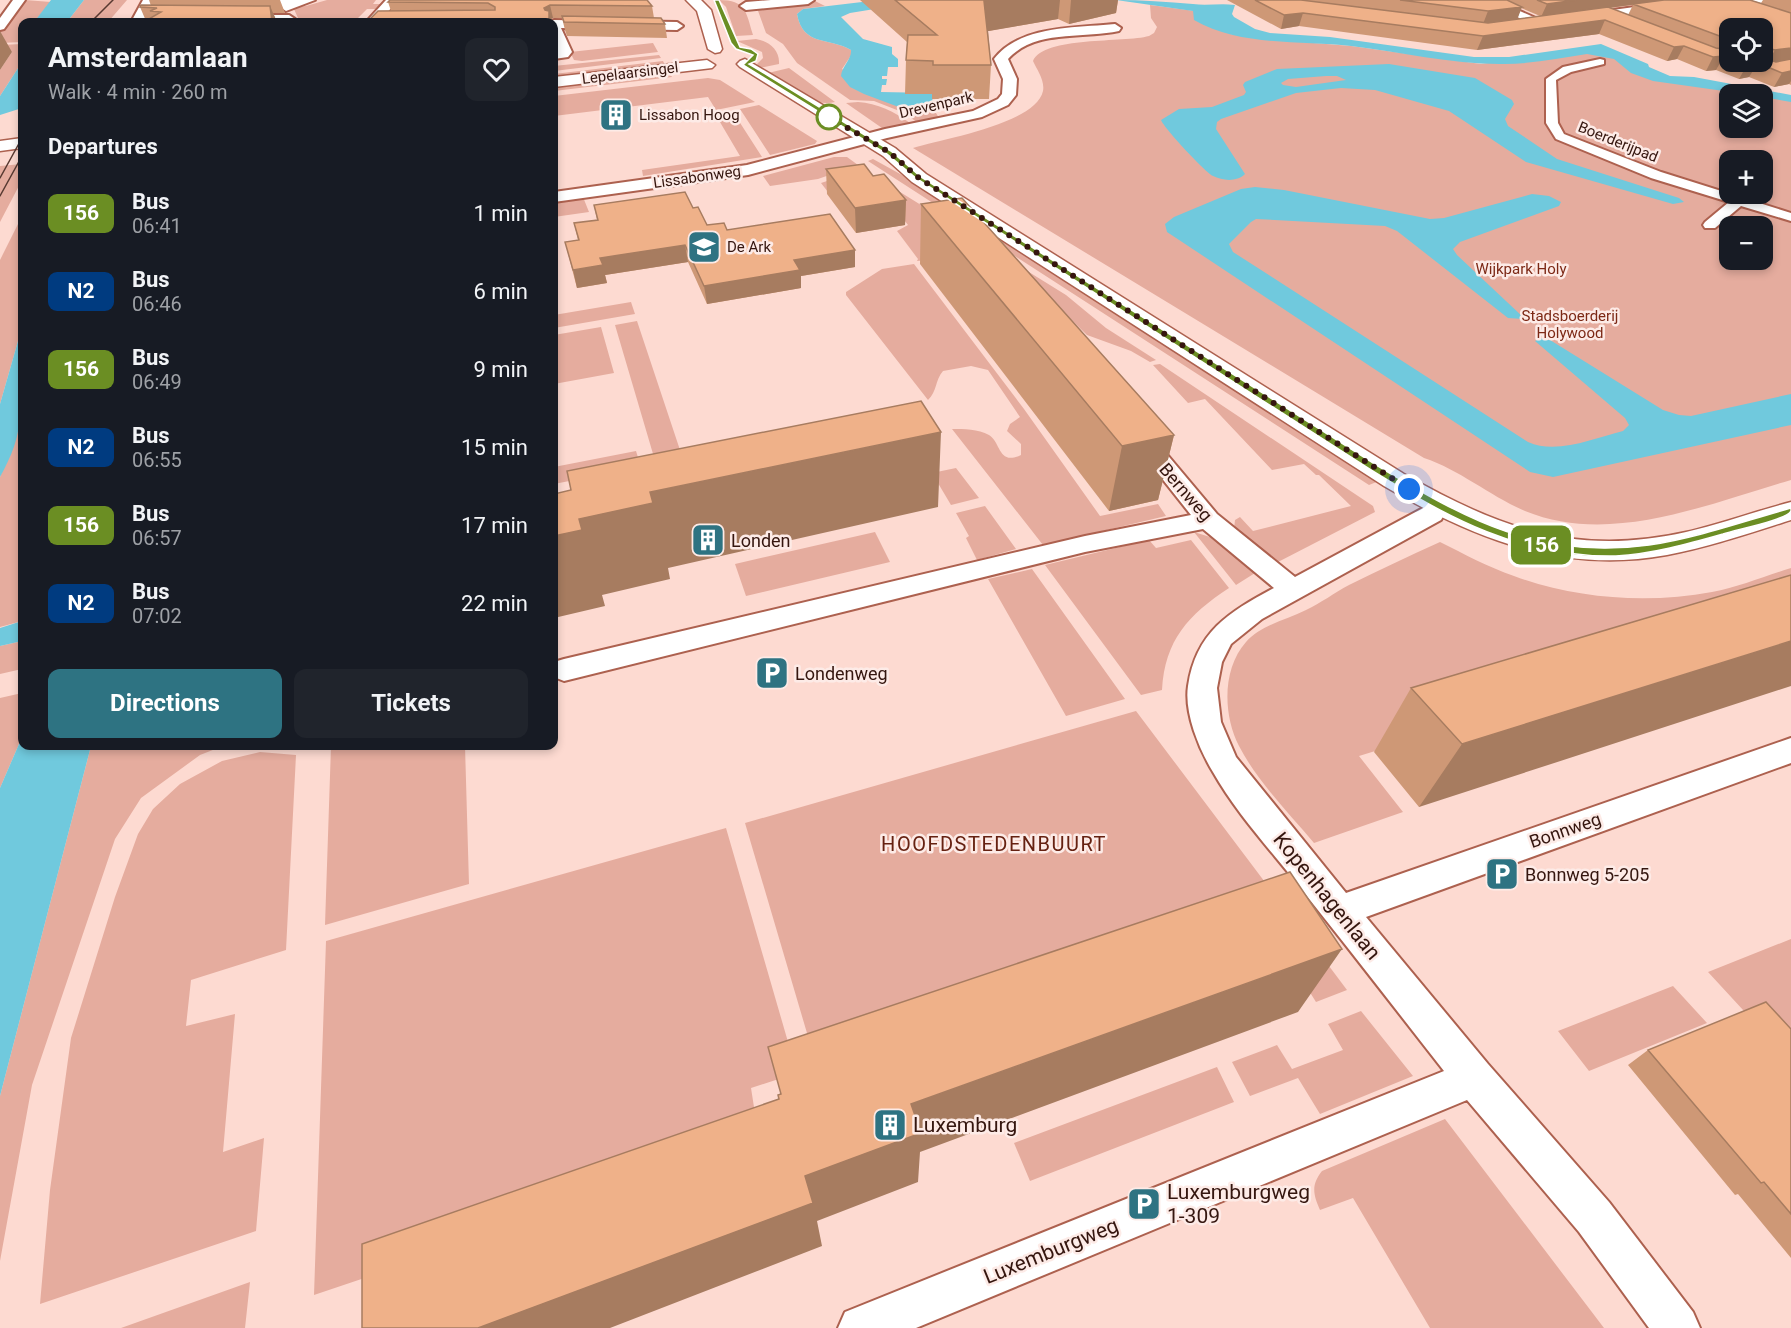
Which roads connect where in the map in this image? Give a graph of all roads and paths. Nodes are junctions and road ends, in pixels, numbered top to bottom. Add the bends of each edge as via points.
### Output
1 (19, 0) edge
2 (149, 0) edge
3 (286, 0) edge
4 (309, 0) edge
5 (393, 0) edge
6 (693, 0) edge
7 (808, 0) edge
8 (1485, 0) edge
9 (1711, 0) edge
10 (1768, 0) edge
11 (746, 6) dead end
12 (1605, 15) junction
13 (1770, 15) edge
14 (143, 18) edge
15 (376, 18) edge
16 (1573, 19) edge
17 (558, 21) edge
18 (1627, 23) edge
19 (0, 26) edge
20 (677, 26) dead end
21 (1518, 26) edge
22 (1115, 28) dead end
23 (558, 35) edge
24 (558, 54) edge
25 (724, 58) junction
26 (1600, 62) dead end
27 (558, 72) edge
28 (558, 81) edge
29 (18, 133) edge
30 (885, 134) joint
31 (0, 135) edge
32 (853, 143) junction
33 (18, 144) edge
34 (0, 146) edge
35 (558, 196) edge
36 (1719, 196) edge
37 (1735, 204) edge
38 (1744, 204) edge
39 (1791, 217) edge
40 (1710, 225) dead end
41 (1127, 422) edge
42 (1437, 506) junction
43 (1791, 511) edge
44 (1208, 520) junction
45 (1293, 590) junction
46 (564, 670) dead end
47 (1791, 750) edge
48 (1340, 911) junction
49 (1474, 1078) junction
50 (861, 1328) edge
51 (1677, 1328) edge

1 - 19 street
2 - 14 street
3 - 4 street via 286,7
5 - 15 street
6 - 25 street via 704,10
7 - 11 street
8 - 21 street via 1546,22
9 - 12 street
10 - 13 street via 1734,3
12 - 16 street
12 - 18 street
17 - 20 street
22 - 30 street, Drevenpark via 1041,37 1018,44 1001,59 1011,87 1003,102 961,119
23 - 24 street via 565,52
25 - 27 street, Lepelaarsingel
25 - 28 street, Lepelaarsingel
25 - 32 street
26 - 36 street, Boerderijpad via 1556,74 1551,79 1552,123 1560,136
29 - 31 street
30 - 32 street, Lissabonweg
32 - 35 street, Lissabonweg via 741,171
32 - 42 street via 919,178
33 - 34 street
37 - 40 street
38 - 39 street, Boerderijpad
41 - 44 street, Bernweg
42 - 43 street via 1503,535 1533,543 1559,549 1616,552 1687,541
42 - 45 street, Kopenhagenlaan via 1432,514
44 - 45 street, Bernweg
44 - 46 street via 1085,544
45 - 48 street, Kopenhagenlaan via 1252,612 1220,638 1208,662 1202,688 1206,722 1224,764
47 - 48 street, Bonnweg
48 - 49 street, Kopenhagenlaan
49 - 50 street, Luxemburgweg
49 - 51 street, Kopenhagenlaan via 1594,1217

